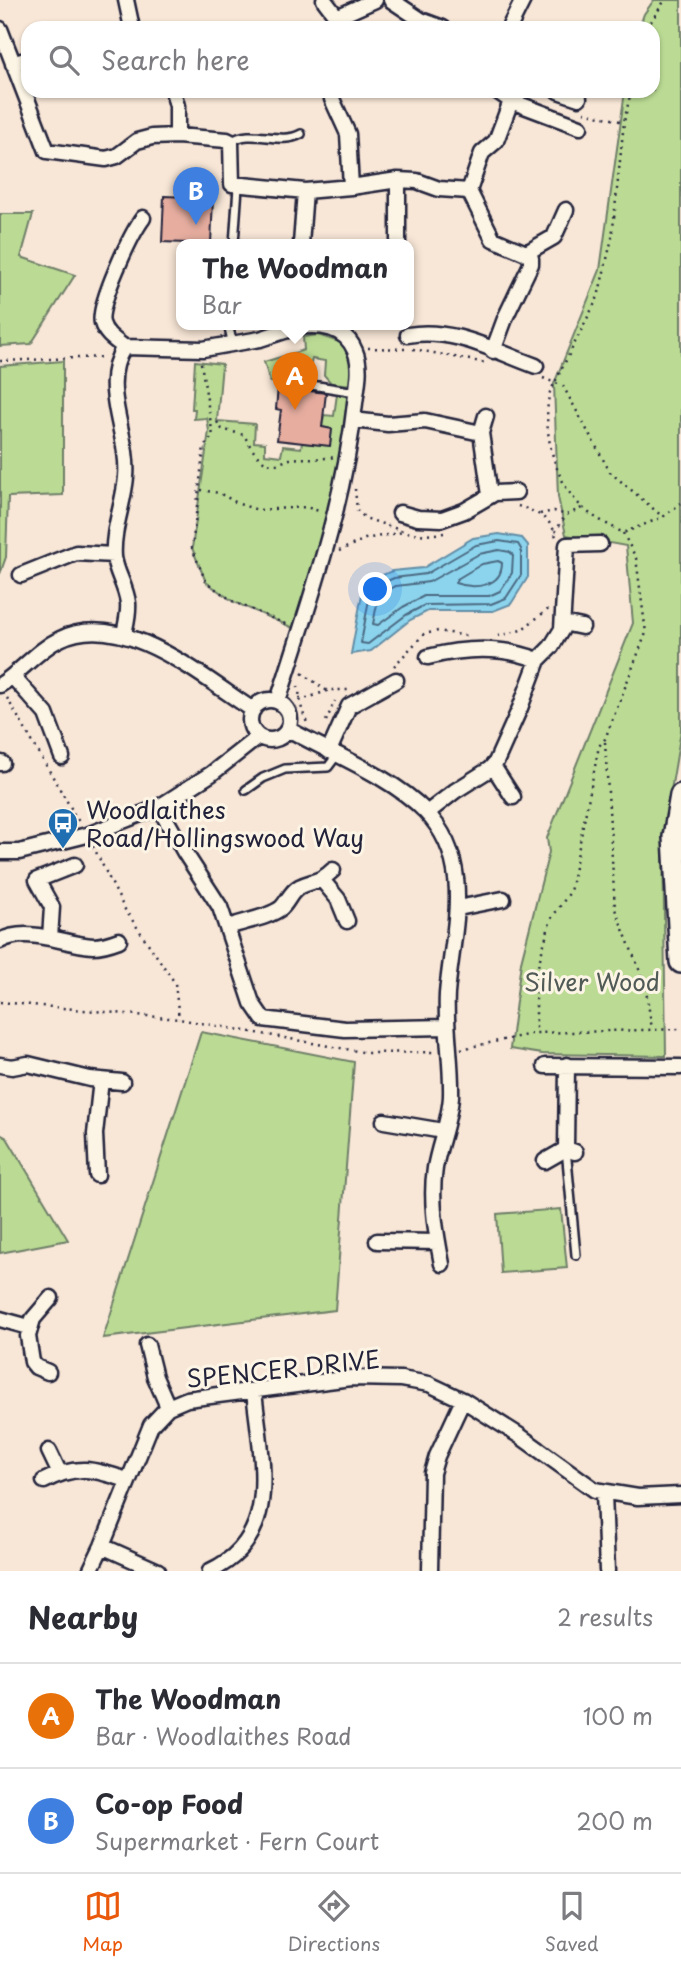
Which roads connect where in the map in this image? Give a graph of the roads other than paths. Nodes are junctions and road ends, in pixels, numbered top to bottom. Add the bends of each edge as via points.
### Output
1 (126, 0) edge
2 (324, 0) edge
3 (375, 0) edge
4 (391, 0) edge
5 (523, 0) edge
6 (129, 21) edge
7 (337, 21) edge
8 (341, 21) edge
9 (424, 21) edge
10 (512, 21) edge
11 (0, 29) edge
12 (7, 56) edge
13 (21, 89) edge
14 (25, 98) edge
15 (175, 98) edge
16 (332, 98) edge
17 (507, 98) edge
18 (511, 101) junction
19 (580, 127) dead end
20 (300, 134) dead end
21 (177, 136) junction
22 (231, 142) junction
23 (398, 180) junction
24 (238, 187) junction
25 (351, 187) junction
26 (306, 191) junction
27 (469, 191) junction
28 (566, 210) dead end
29 (144, 218) dead end
30 (234, 239) edge
31 (301, 239) edge
32 (398, 239) edge
33 (526, 253) junction
34 (230, 330) edge
35 (284, 330) edge
36 (336, 330) edge
37 (408, 335) dead end
38 (234, 345) junction
39 (121, 351) junction
40 (493, 358) junction
41 (539, 372) road end
42 (286, 381) dead end
43 (356, 392) junction
44 (486, 416) dead end
45 (353, 420) junction
46 (481, 433) junction
47 (490, 495) junction
48 (512, 498) road end
49 (400, 513) dead end
50 (600, 544) dead end
51 (114, 555) junction
52 (21, 575) dead end
53 (563, 623) junction
54 (582, 627) dead end
55 (124, 635) junction
56 (428, 657) dead end
57 (538, 660) junction
58 (393, 675) road end
59 (6, 687) edge
60 (278, 701) junction
61 (253, 710) junction
62 (288, 729) junction
63 (258, 737) junction
64 (333, 753) junction
65 (62, 757) dead end
66 (493, 766) junction
67 (246, 790) dead end
68 (681, 795) edge
69 (513, 797) dead end
70 (159, 807) junction
71 (427, 813) junction
72 (0, 852) edge
73 (75, 865) dead end
74 (503, 899) dead end
75 (458, 908) junction
76 (347, 921) dead end
77 (229, 927) junction
78 (50, 938) junction
79 (119, 940) dead end
80 (0, 941) edge
81 (681, 962) edge
82 (447, 1027) junction
83 (0, 1065) edge
84 (567, 1065) junction
85 (545, 1066) dead end
86 (681, 1067) edge
87 (101, 1080) junction
88 (122, 1082) dead end
89 (384, 1121) dead end
90 (443, 1131) junction
91 (570, 1151) junction
92 (545, 1161) dead end
93 (97, 1175) dead end
94 (377, 1241) dead end
95 (438, 1242) junction
96 (576, 1255) dead end
97 (442, 1264) dead end
98 (51, 1298) dead end
99 (0, 1319) edge
100 (29, 1327) junction
101 (147, 1345) dead end
102 (48, 1372) dead end
103 (254, 1391) junction
104 (463, 1400) junction
105 (168, 1407) junction
106 (49, 1451) dead end
107 (60, 1474) junction
108 (127, 1480) junction
109 (44, 1481) dead end
110 (604, 1493) junction
111 (681, 1495) edge
112 (102, 1546) junction
113 (215, 1570) edge
114 (89, 1571) edge
115 (158, 1571) edge
116 (430, 1571) edge
117 (607, 1571) edge

1 - 6 street
2 - 7 street
3 - 8 street
4 - 9 street
5 - 10 street
11 - 12 street
12 - 13 street
14 - 21 street via 47,151 106,159 145,139
15 - 21 street
16 - 25 street via 348,134
17 - 18 street
18 - 19 street
18 - 27 street via 496,141 482,153
20 - 22 lane via 288,138 243,136
21 - 22 street
22 - 24 street via 230,181
23 - 25 street
23 - 27 street
23 - 32 street
24 - 26 street
24 - 30 lane
25 - 26 street
26 - 31 street
27 - 33 street via 493,239
28 - 33 street via 555,237
29 - 39 street via 134,230 101,311 105,332
33 - 40 street via 531,264 506,316
34 - 38 lane
35 - 38 street
36 - 43 street via 346,336 359,362
37 - 40 street via 459,336
38 - 39 street
39 - 51 street via 115,376 116,412 126,476
40 - 41 street
42 - 43 lane
43 - 45 street
44 - 46 street
45 - 46 street via 388,424 425,421
45 - 60 street via 335,517
46 - 47 street
47 - 48 street
47 - 49 street via 442,519
50 - 53 street via 567,545
51 - 52 street via 76,553
51 - 55 street via 128,603
53 - 54 street
53 - 57 street
55 - 59 street via 92,631 60,639
55 - 61 street via 159,649
56 - 57 street via 473,650 519,652
57 - 66 street
58 - 64 street via 349,706
59 - 65 street via 46,714
60 - 61 street via 264,701
60 - 62 street via 289,713
61 - 63 street via 250,724
62 - 63 street via 276,740
62 - 64 street
63 - 70 street
64 - 67 lane via 330,765 323,768 285,769
64 - 71 street via 394,787
66 - 69 street
66 - 71 street
68 - 81 street via 674,837
70 - 72 street via 87,835 19,852
70 - 77 street
71 - 75 street via 449,848
73 - 78 street via 37,880 52,907
74 - 75 street
75 - 82 street
76 - 77 street via 328,875 297,888 275,911
77 - 82 street via 252,1003 264,1019 345,1029
78 - 79 street via 93,946
78 - 80 street via 22,936
82 - 90 street via 451,1096
83 - 87 street via 28,1064
84 - 85 street
84 - 86 street
84 - 91 street
87 - 88 street
87 - 93 street
89 - 90 street
90 - 95 street via 433,1181
91 - 92 street
91 - 96 lane
94 - 95 street
95 - 97 street
98 - 100 street
99 - 100 street
100 - 102 street via 32,1362
101 - 105 street
103 - 104 street, SPENCER DRIVE via 378,1377 429,1384
103 - 105 street, SPENCER DRIVE via 187,1399
103 - 113 street via 263,1479 260,1510 246,1545
104 - 110 street, SPENCER DRIVE
104 - 116 street via 432,1473
105 - 108 street, SPENCER DRIVE via 151,1425
106 - 107 street
107 - 108 street via 85,1469
107 - 109 street
108 - 112 street, SPENCER DRIVE
110 - 111 street, SPENCER DRIVE
110 - 117 street
112 - 114 street, SPENCER DRIVE
112 - 115 street

